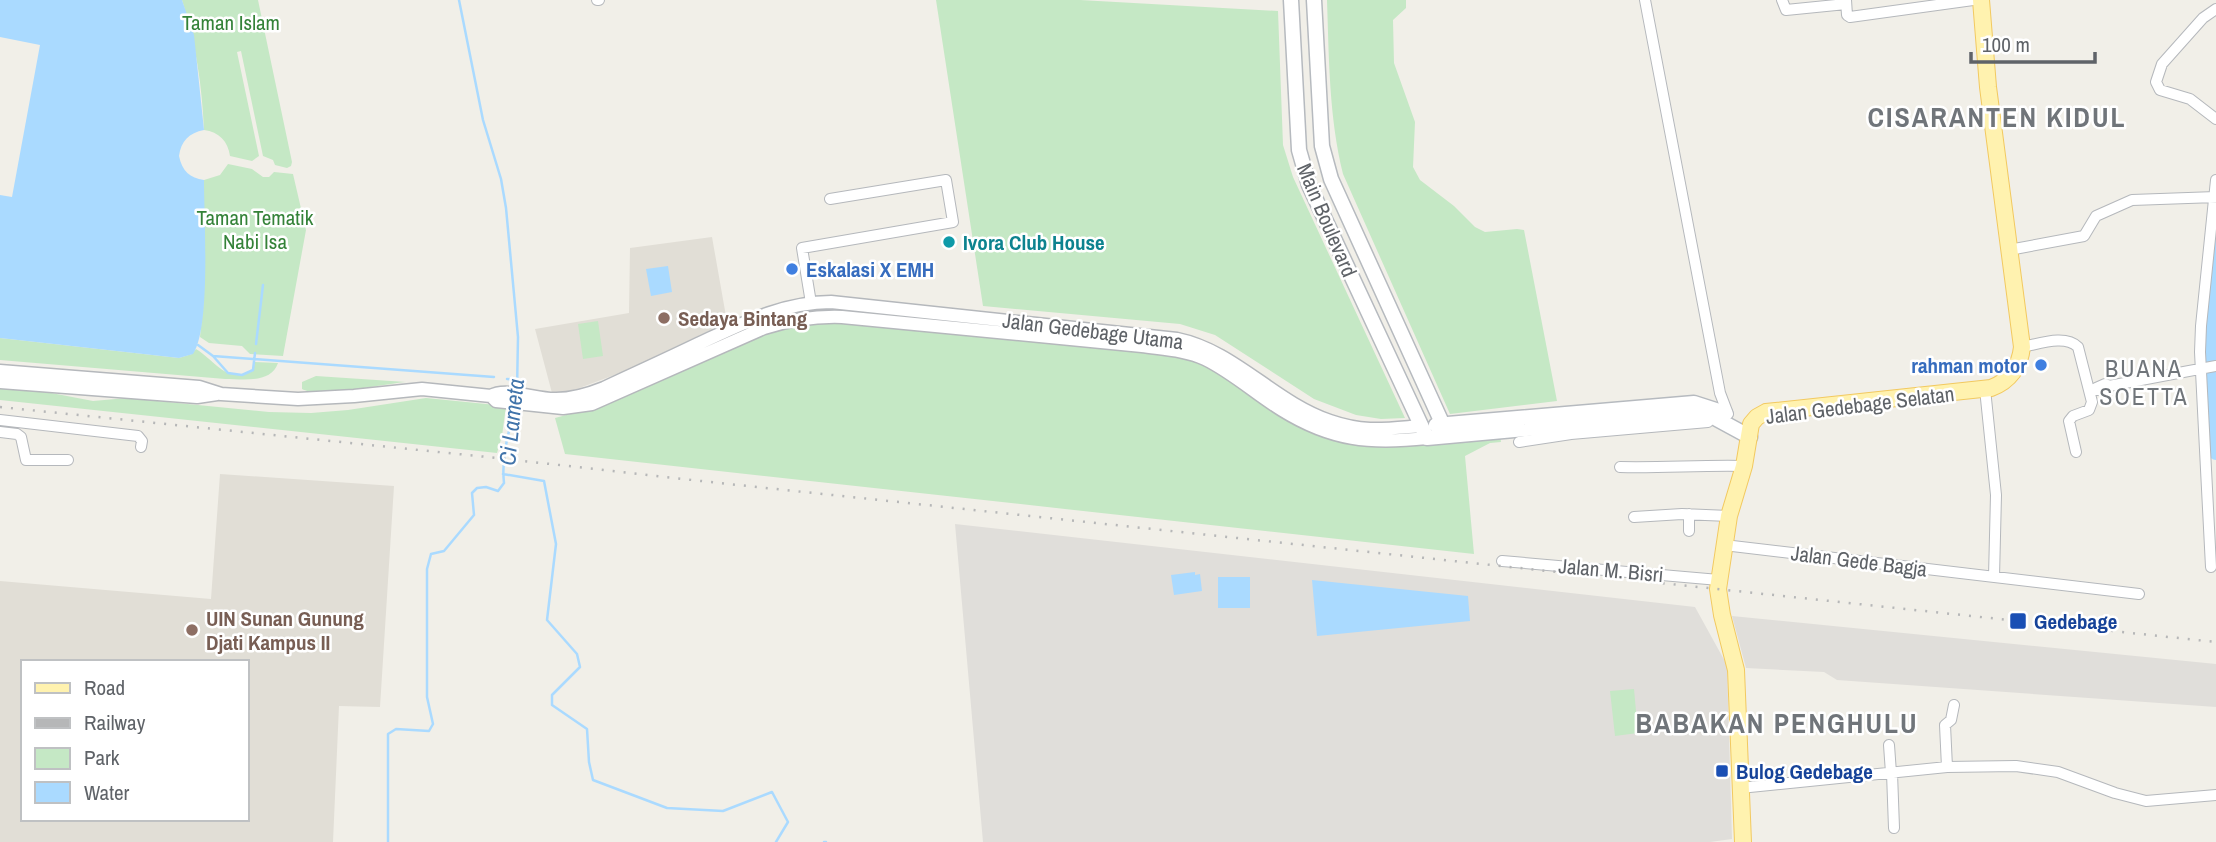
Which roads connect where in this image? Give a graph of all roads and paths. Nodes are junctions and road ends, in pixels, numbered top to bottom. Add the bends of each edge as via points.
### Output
1 (1291, 0) edge
2 (1314, 0) edge
3 (1645, 0) edge
4 (1782, 0) edge
5 (1973, 0) edge
6 (1981, 0) edge
7 (1953, 1) edge
8 (1846, 2) edge
9 (1930, 3) edge
10 (2216, 9) edge
11 (2216, 119) edge
12 (2216, 180) edge
13 (2215, 197) edge
14 (830, 199) dead end
15 (1345, 213) junction
16 (1324, 221) junction
17 (2009, 250) junction
18 (811, 303) junction
19 (897, 316) junction
20 (2022, 346) junction
21 (2203, 368) edge
22 (0, 371) edge
23 (645, 375) junction
24 (0, 382) edge
25 (1985, 389) junction
26 (2092, 389) junction
27 (220, 394) junction
28 (1620, 415) junction
29 (1728, 415) junction
30 (0, 420) edge
31 (1654, 422) junction
32 (1708, 422) dead end
33 (1446, 430) junction
34 (1751, 431) junction
35 (0, 432) edge
36 (1424, 432) junction
37 (1519, 442) dead end
38 (141, 447) dead end
39 (2076, 452) dead end
40 (68, 460) dead end
41 (1744, 466) junction
42 (1620, 467) dead end
43 (1689, 514) junction
44 (1729, 516) junction
45 (1634, 517) dead end
46 (1689, 531) dead end
47 (1724, 545) junction
48 (1502, 561) dead end
49 (2211, 567) dead end
50 (1994, 577) junction
51 (1719, 580) junction
52 (2139, 594) dead end
53 (1954, 705) dead end
54 (1889, 745) dead end
55 (1947, 767) junction
56 (1892, 773) junction
57 (1740, 788) junction
58 (2216, 795) edge
59 (1894, 828) dead end
60 (1743, 842) edge

1 - 16 main road, Main Boulevard via 1299,150
2 - 15 main road, Main Boulevard via 1322,146
3 - 29 street via 1720,393
4 - 8 street via 1786,10
5 - 7 street
6 - 17 main road
7 - 9 street
8 - 9 street via 1850,17
10 - 11 street via 2162,64 2156,82 2160,90 2190,99
12 - 13 street
13 - 17 street via 2132,200 2096,215 2084,236
13 - 21 street via 2201,326
14 - 18 street via 946,180 953,222 802,248
15 - 16 main road
15 - 33 main road, Main Boulevard
16 - 36 main road, Main Boulevard
17 - 20 main road
18 - 19 street, Jalan Gedebage Utama via 844,303
18 - 23 street, Jalan Gedebage Utama via 756,317
19 - 23 street, Jalan Gedebage Utama via 789,320
19 - 36 street, Jalan Gedebage Utama via 1142,346 1177,345 1282,410 1324,430 1384,442
20 - 25 main road, Jalan Gedebage Selatan via 2012,374
20 - 26 street via 2074,343
21 - 26 street
21 - 49 street
22 - 27 street via 199,387
23 - 27 street, Jalan Gedebage Utama via 608,398 554,403 505,397 496,401 491,396 422,389 321,399
24 - 27 street via 197,397
25 - 34 main road, Jalan Gedebage Selatan via 1766,412 1757,417
25 - 50 street via 1996,495
26 - 39 street via 2090,408 2069,421
28 - 29 main road, Jalan Gedebage Utama via 1694,403
28 - 31 main road, Jalan Gedebage Utama
28 - 33 main road, Jalan Gedebage Utama
29 - 34 main road, Jalan Gedebage Utama
30 - 38 street via 138,436
31 - 32 street
31 - 34 main road, Jalan Gedebage Utama via 1692,414
31 - 37 street
33 - 36 main road, Jalan Gedebage Utama
34 - 41 main road, Jalan Gedebage Selatan
35 - 40 street via 21,437 26,460
41 - 42 street
41 - 44 main road, Jalan Gedebage Selatan
43 - 44 street
43 - 45 street
43 - 46 street
44 - 47 main road, Jalan Gedebage Selatan
47 - 50 street, Jalan Gede Bagja
47 - 51 main road, Jalan Gedebage Selatan
48 - 51 street, Jalan M. Bisri
50 - 52 street, Jalan Gede Bagja
51 - 57 main road, Jalan Gedebage Selatan via 1718,595 1736,670
53 - 55 street via 1951,720 1945,724
54 - 56 street
55 - 56 street
55 - 58 street via 2015,766 2058,772 2146,801
56 - 57 street
56 - 59 street
57 - 60 main road, Jalan Gedebage Selatan

